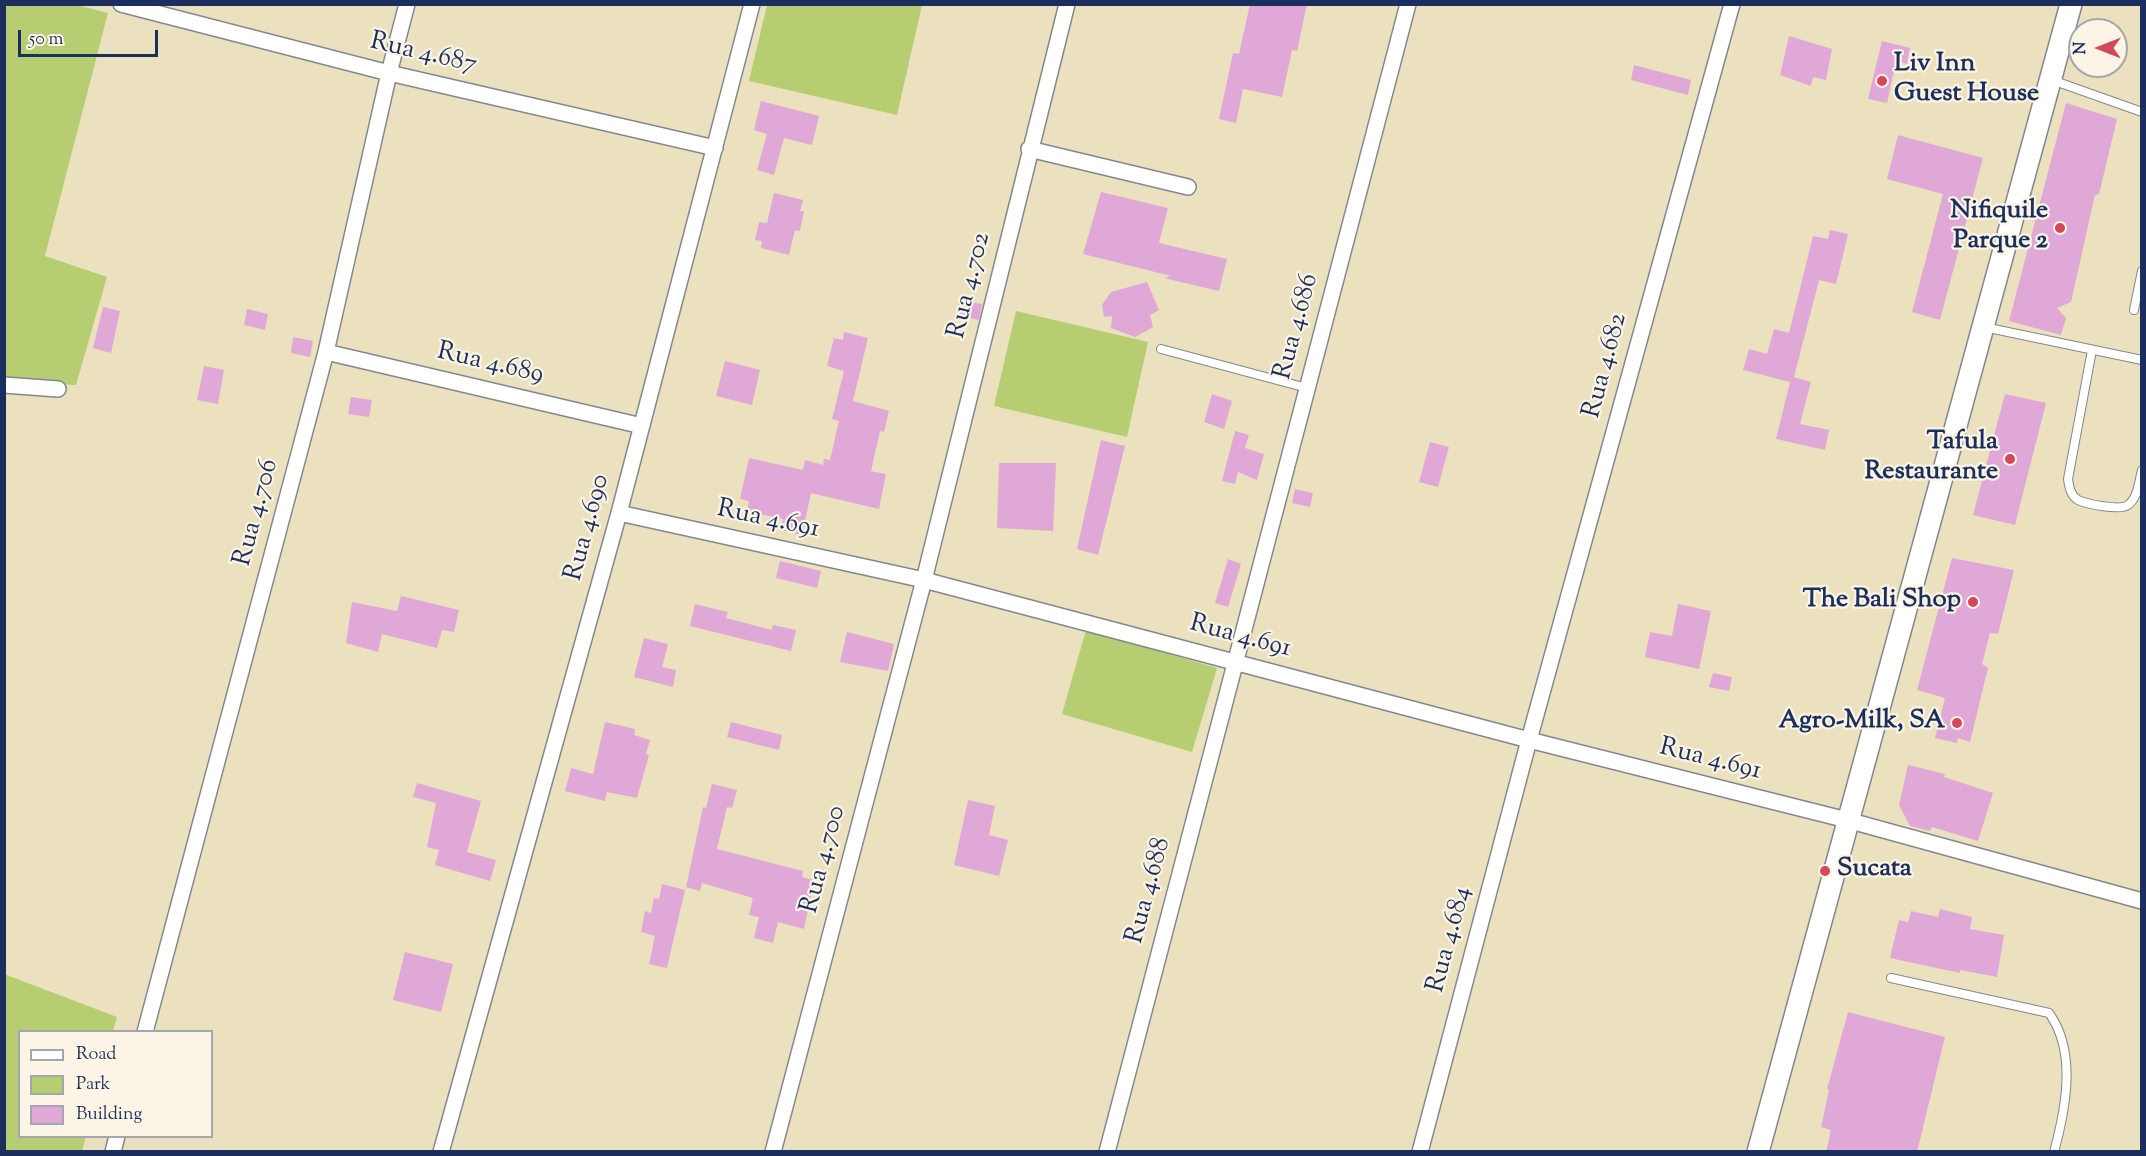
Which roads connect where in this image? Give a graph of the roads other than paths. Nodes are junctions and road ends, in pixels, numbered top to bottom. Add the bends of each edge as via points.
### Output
1 (121, 4) edge
2 (407, 4) edge
3 (752, 4) edge
4 (1067, 4) edge
5 (1407, 4) edge
6 (1732, 4) edge
7 (2071, 4) edge
8 (389, 72) junction
9 (2051, 79) junction
10 (2142, 112) edge
11 (716, 148) junction
12 (1029, 148) junction
13 (1188, 187) dead end
14 (2142, 271) edge
15 (2134, 310) dead end
16 (1983, 327) junction
17 (1161, 349) dead end
18 (2092, 350) junction
19 (326, 352) junction
20 (2142, 360) edge
21 (4, 385) edge
22 (1307, 388) junction
23 (58, 389) dead end
24 (642, 426) junction
25 (2142, 470) edge
26 (619, 513) junction
27 (924, 580) junction
28 (1235, 661) junction
29 (1529, 740) junction
30 (1847, 820) junction
31 (2142, 901) edge
32 (1891, 978) dead end
33 (146, 1030) edge
34 (441, 1152) edge
35 (773, 1152) edge
36 (1107, 1152) edge
37 (1419, 1152) edge
38 (1758, 1152) edge
39 (2054, 1152) edge

1 - 8 street, Rua 4.687
2 - 8 street, Rua 4.706
3 - 11 street, Rua 4.690
4 - 12 street, Rua 4.702
5 - 22 street, Rua 4.686
6 - 29 street, Rua 4.682
7 - 9 main road
8 - 11 street, Rua 4.687
8 - 19 street, Rua 4.706
9 - 10 lane
9 - 16 main road
11 - 24 street, Rua 4.690
12 - 13 street
12 - 27 street, Rua 4.702
14 - 15 lane
16 - 18 lane
16 - 30 main road
17 - 22 lane
18 - 20 lane
18 - 25 lane via 2068,479 2071,492 2078,499 2116,509 2128,506 2135,498
19 - 24 street, Rua 4.689
19 - 33 street, Rua 4.706
21 - 23 street
22 - 28 street, Rua 4.686
24 - 26 street, Rua 4.690
26 - 27 street, Rua 4.691
26 - 34 street, Rua 4.690
27 - 28 street, Rua 4.691
27 - 35 street, Rua 4.700
28 - 29 street, Rua 4.691
28 - 36 street, Rua 4.688
29 - 30 street, Rua 4.691
29 - 37 street, Rua 4.684
30 - 31 street, Rua 4.691
30 - 38 main road
32 - 39 lane via 2049,1013 2060,1028 2067,1080

